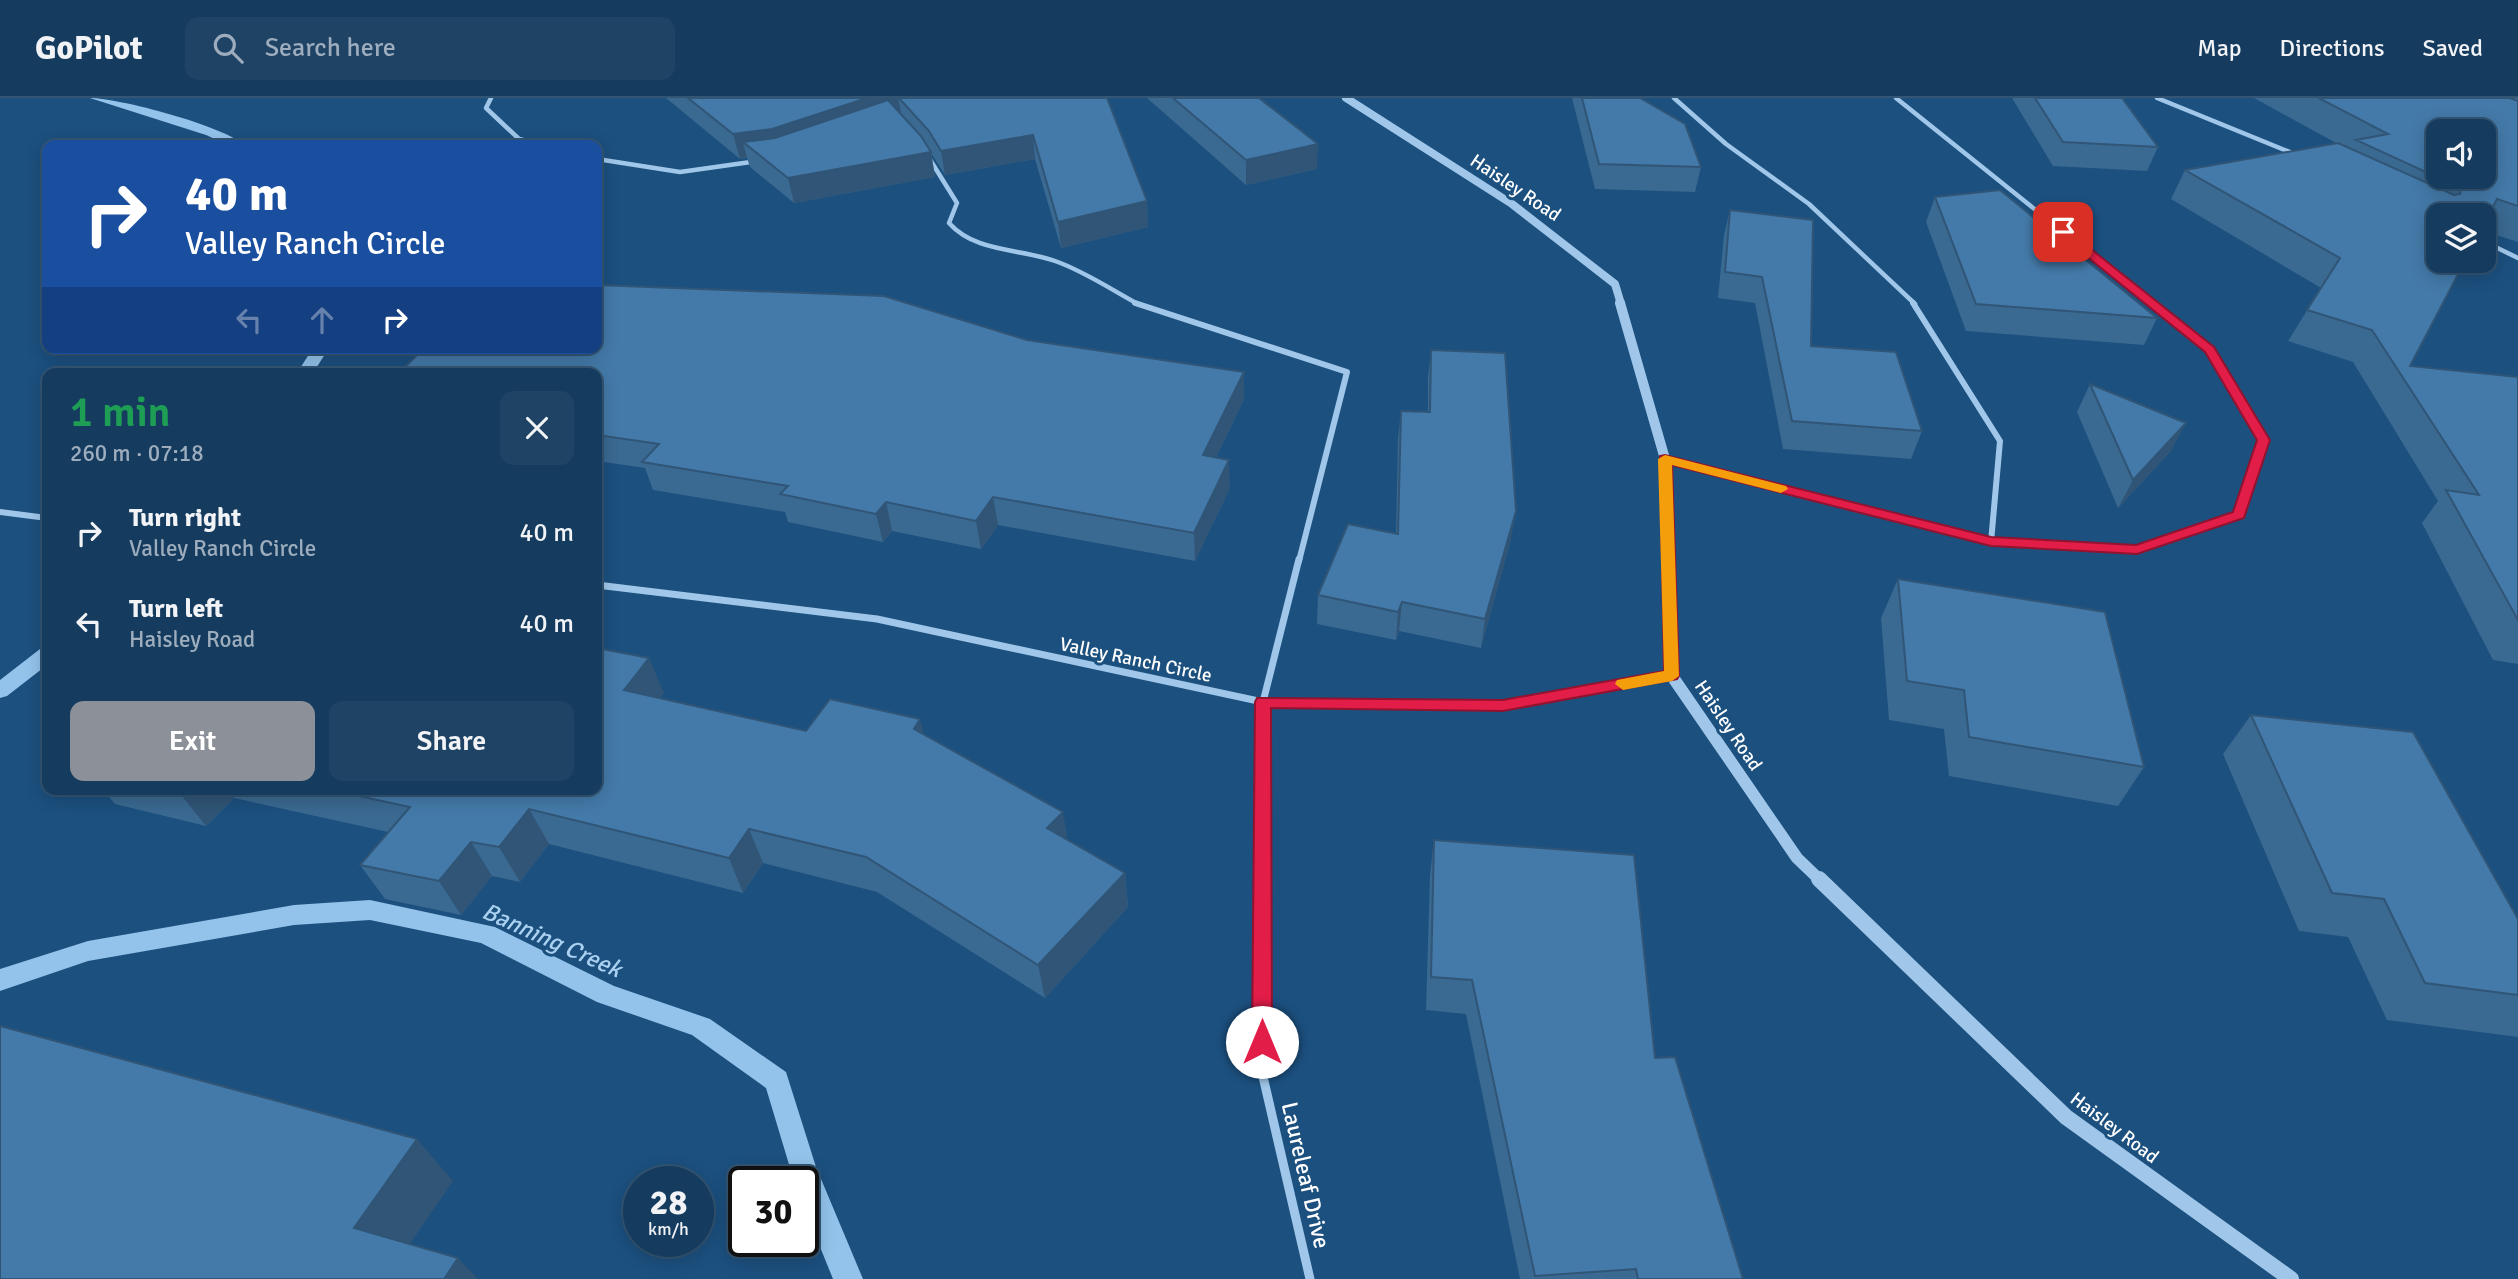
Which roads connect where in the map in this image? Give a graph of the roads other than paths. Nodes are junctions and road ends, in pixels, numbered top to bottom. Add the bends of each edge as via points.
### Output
1 (491, 98) edge
2 (1346, 98) edge
3 (1674, 98) edge
4 (1896, 98) edge
5 (2157, 98) edge
6 (523, 140) edge
7 (920, 148) edge
8 (602, 160) edge
9 (766, 160) edge
10 (2308, 160) edge
11 (2496, 248) edge
12 (2518, 258) edge
13 (1665, 459) junction
14 (0, 512) edge
15 (42, 517) edge
16 (1991, 542) junction
17 (602, 586) edge
18 (1672, 676) junction
19 (1263, 702) junction
20 (1310, 1279) edge
21 (2291, 1279) edge

1 - 6 street via 486,108
2 - 13 street, Haisley Road via 1512,204 1615,284
3 - 16 street via 1726,144 1809,204 1913,302 2000,441
4 - 16 street via 2210,350 2264,440 2239,515 2137,550
5 - 10 street
7 - 19 street, Laureleaf Drive via 957,203 949,222 961,236 1056,261 1145,308 1347,372
8 - 9 street via 680,172
11 - 12 street
13 - 16 street
13 - 18 street, Haisley Road
14 - 15 street
17 - 19 street, Valley Ranch Circle via 877,619
18 - 19 street, Valley Ranch Circle via 1503,705
18 - 21 street, Haisley Road via 1797,858 2066,1117
19 - 20 street, Laureleaf Drive via 1261,1068

